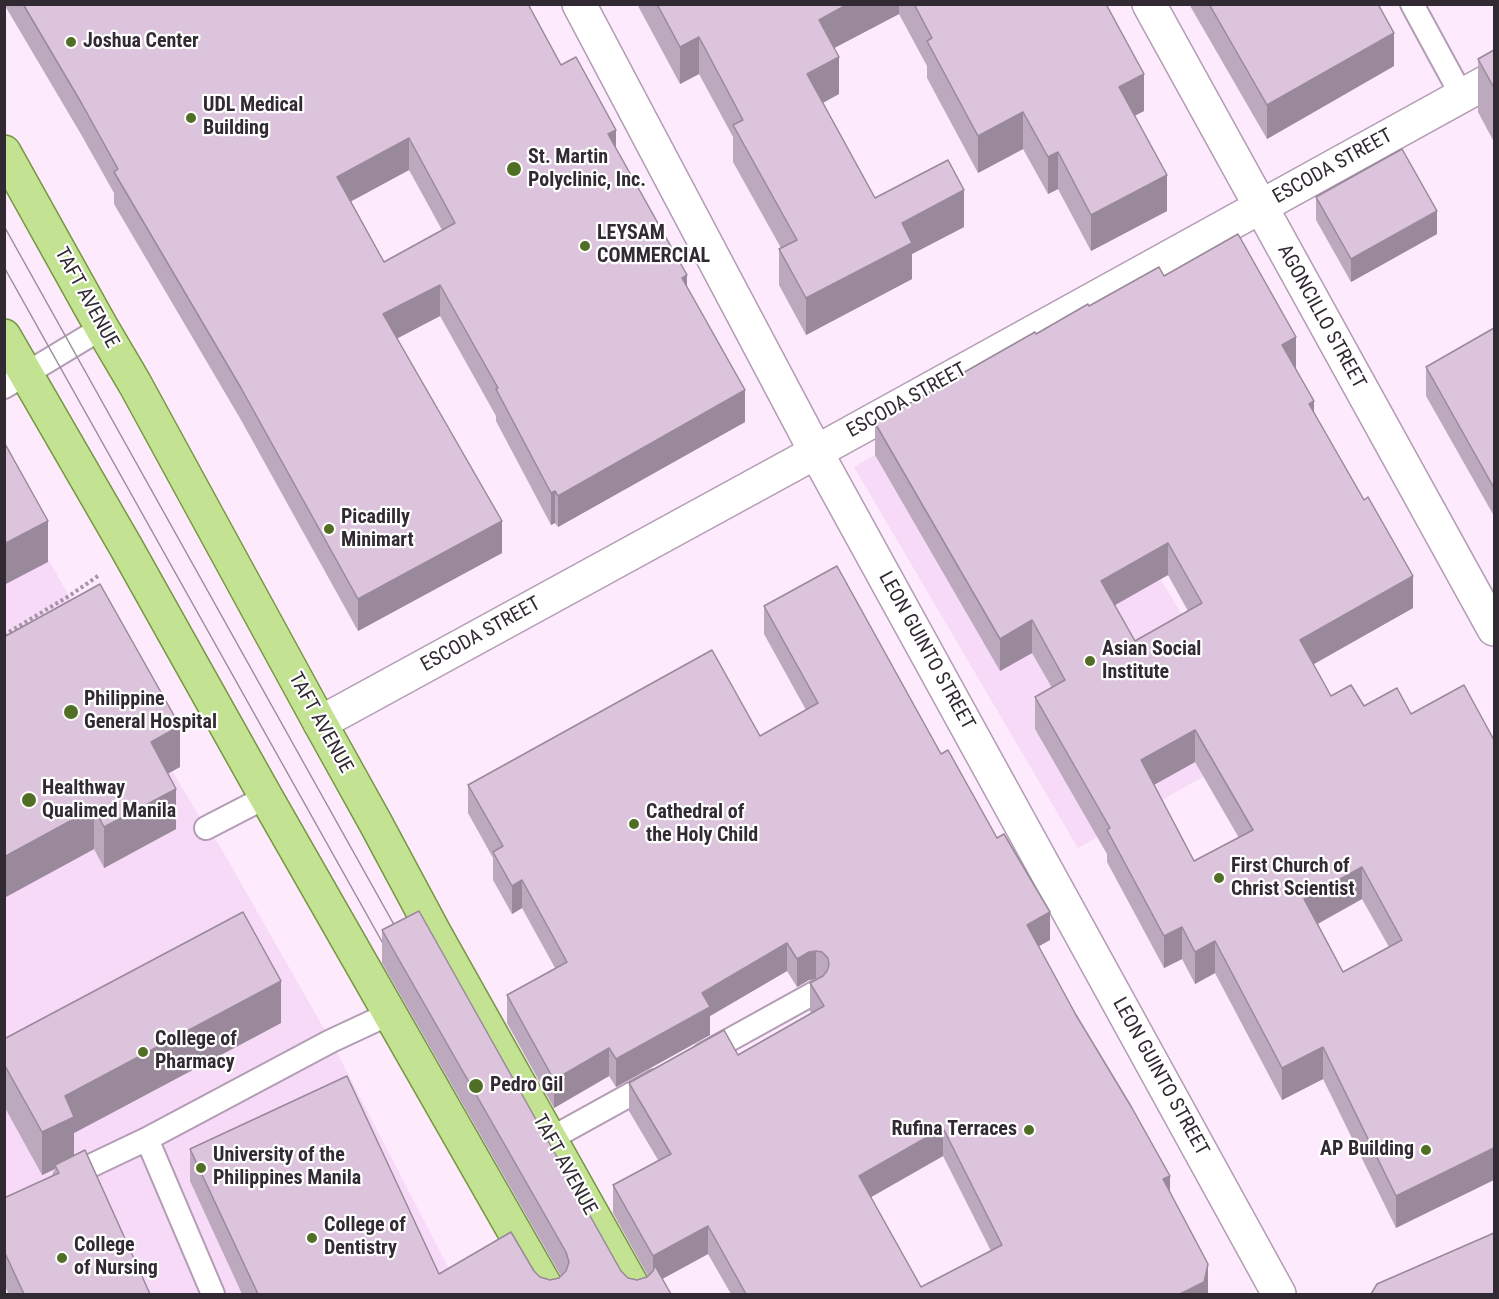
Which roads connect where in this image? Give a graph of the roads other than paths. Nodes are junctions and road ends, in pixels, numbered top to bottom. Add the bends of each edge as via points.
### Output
1 (579, 4) edge
2 (1149, 4) edge
3 (1412, 4) edge
4 (1494, 78) edge
5 (1462, 96) junction
6 (4, 152) edge
7 (1260, 206) junction
8 (102, 328) junction
9 (4, 336) edge
10 (15, 381) edge
11 (816, 452) junction
12 (1494, 629) edge
13 (320, 723) junction
14 (266, 797) junction
15 (206, 828) dead end
16 (816, 992) edge
17 (389, 1014) junction
18 (147, 1139) junction
19 (550, 1139) junction
20 (45, 1188) edge
21 (213, 1294) edge
22 (550, 1294) edge
23 (637, 1294) edge
24 (1279, 1294) edge

1 - 11 street, LEON GUINTO STREET
2 - 7 street, AGONCILLO STREET
3 - 5 lane
4 - 5 street, ESCODA STREET
5 - 7 street, ESCODA STREET
6 - 8 main road, TAFT AVENUE
7 - 11 street, ESCODA STREET
7 - 12 street, AGONCILLO STREET
8 - 10 lane
8 - 13 main road, TAFT AVENUE
9 - 10 main road
10 - 14 main road via 126,547
11 - 13 street, ESCODA STREET
11 - 24 street, LEON GUINTO STREET
13 - 19 main road, TAFT AVENUE
14 - 15 lane
14 - 17 main road
16 - 19 lane
17 - 18 lane
17 - 22 main road
18 - 20 lane
18 - 21 lane
19 - 23 main road, TAFT AVENUE

